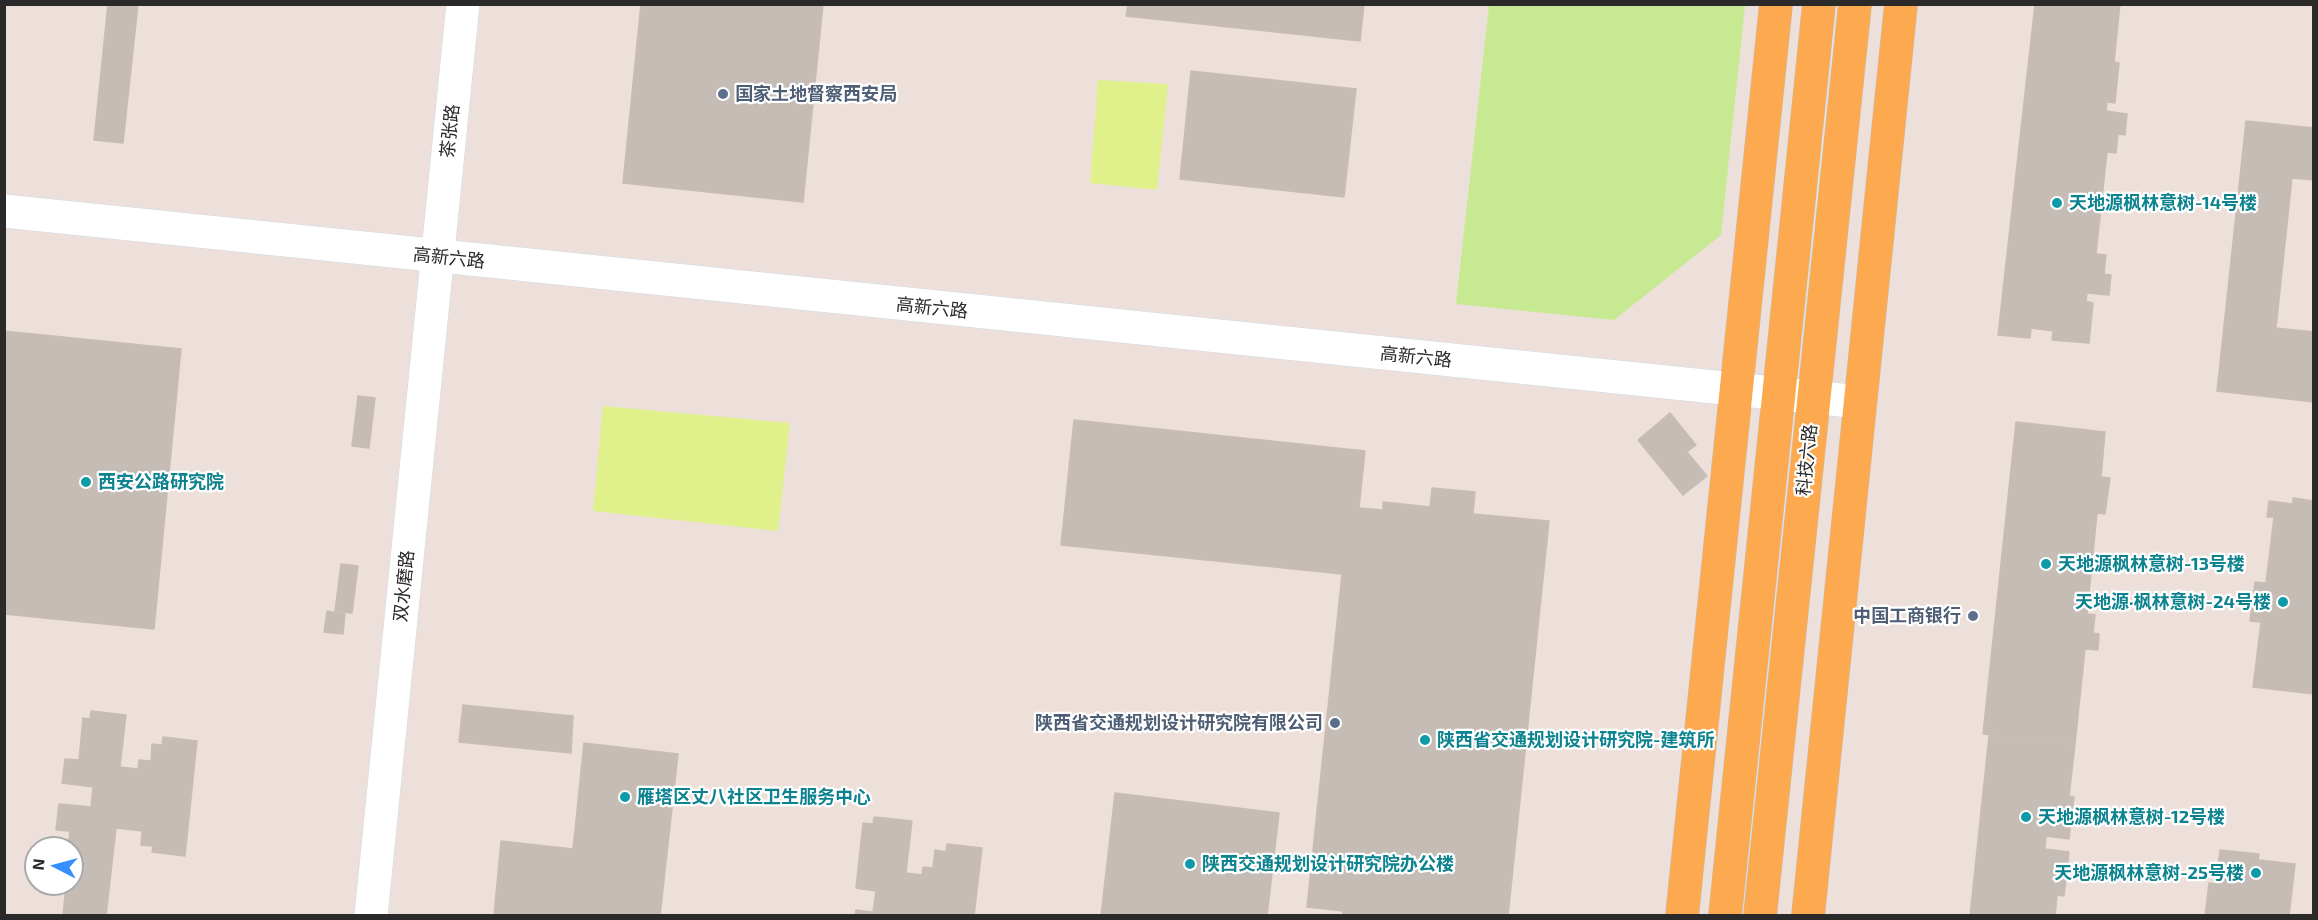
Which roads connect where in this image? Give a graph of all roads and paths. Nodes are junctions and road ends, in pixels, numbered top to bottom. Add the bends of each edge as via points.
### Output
1 (463, 4) edge
2 (1776, 4) edge
3 (1819, 4) edge
4 (1855, 4) edge
5 (1901, 4) edge
6 (4, 211) edge
7 (437, 257) junction
8 (1736, 390) junction
9 (1779, 394) junction
10 (1814, 398) junction
11 (1860, 402) junction
12 (370, 915) edge
13 (1682, 915) edge
14 (1725, 915) edge
15 (1760, 915) edge
16 (1808, 915) edge

1 - 7 street, 茶张路
2 - 8 main road
3 - 9 main road, 科技六路
4 - 10 main road, 科技六路
5 - 11 main road
6 - 7 street, 高新六路
7 - 8 street, 高新六路
7 - 12 street, 双水磨路
8 - 9 street, 高新六路
8 - 13 main road
9 - 10 street, 高新六路
9 - 14 main road, 科技六路
10 - 11 street, 高新六路
10 - 15 main road, 科技六路
11 - 16 main road

